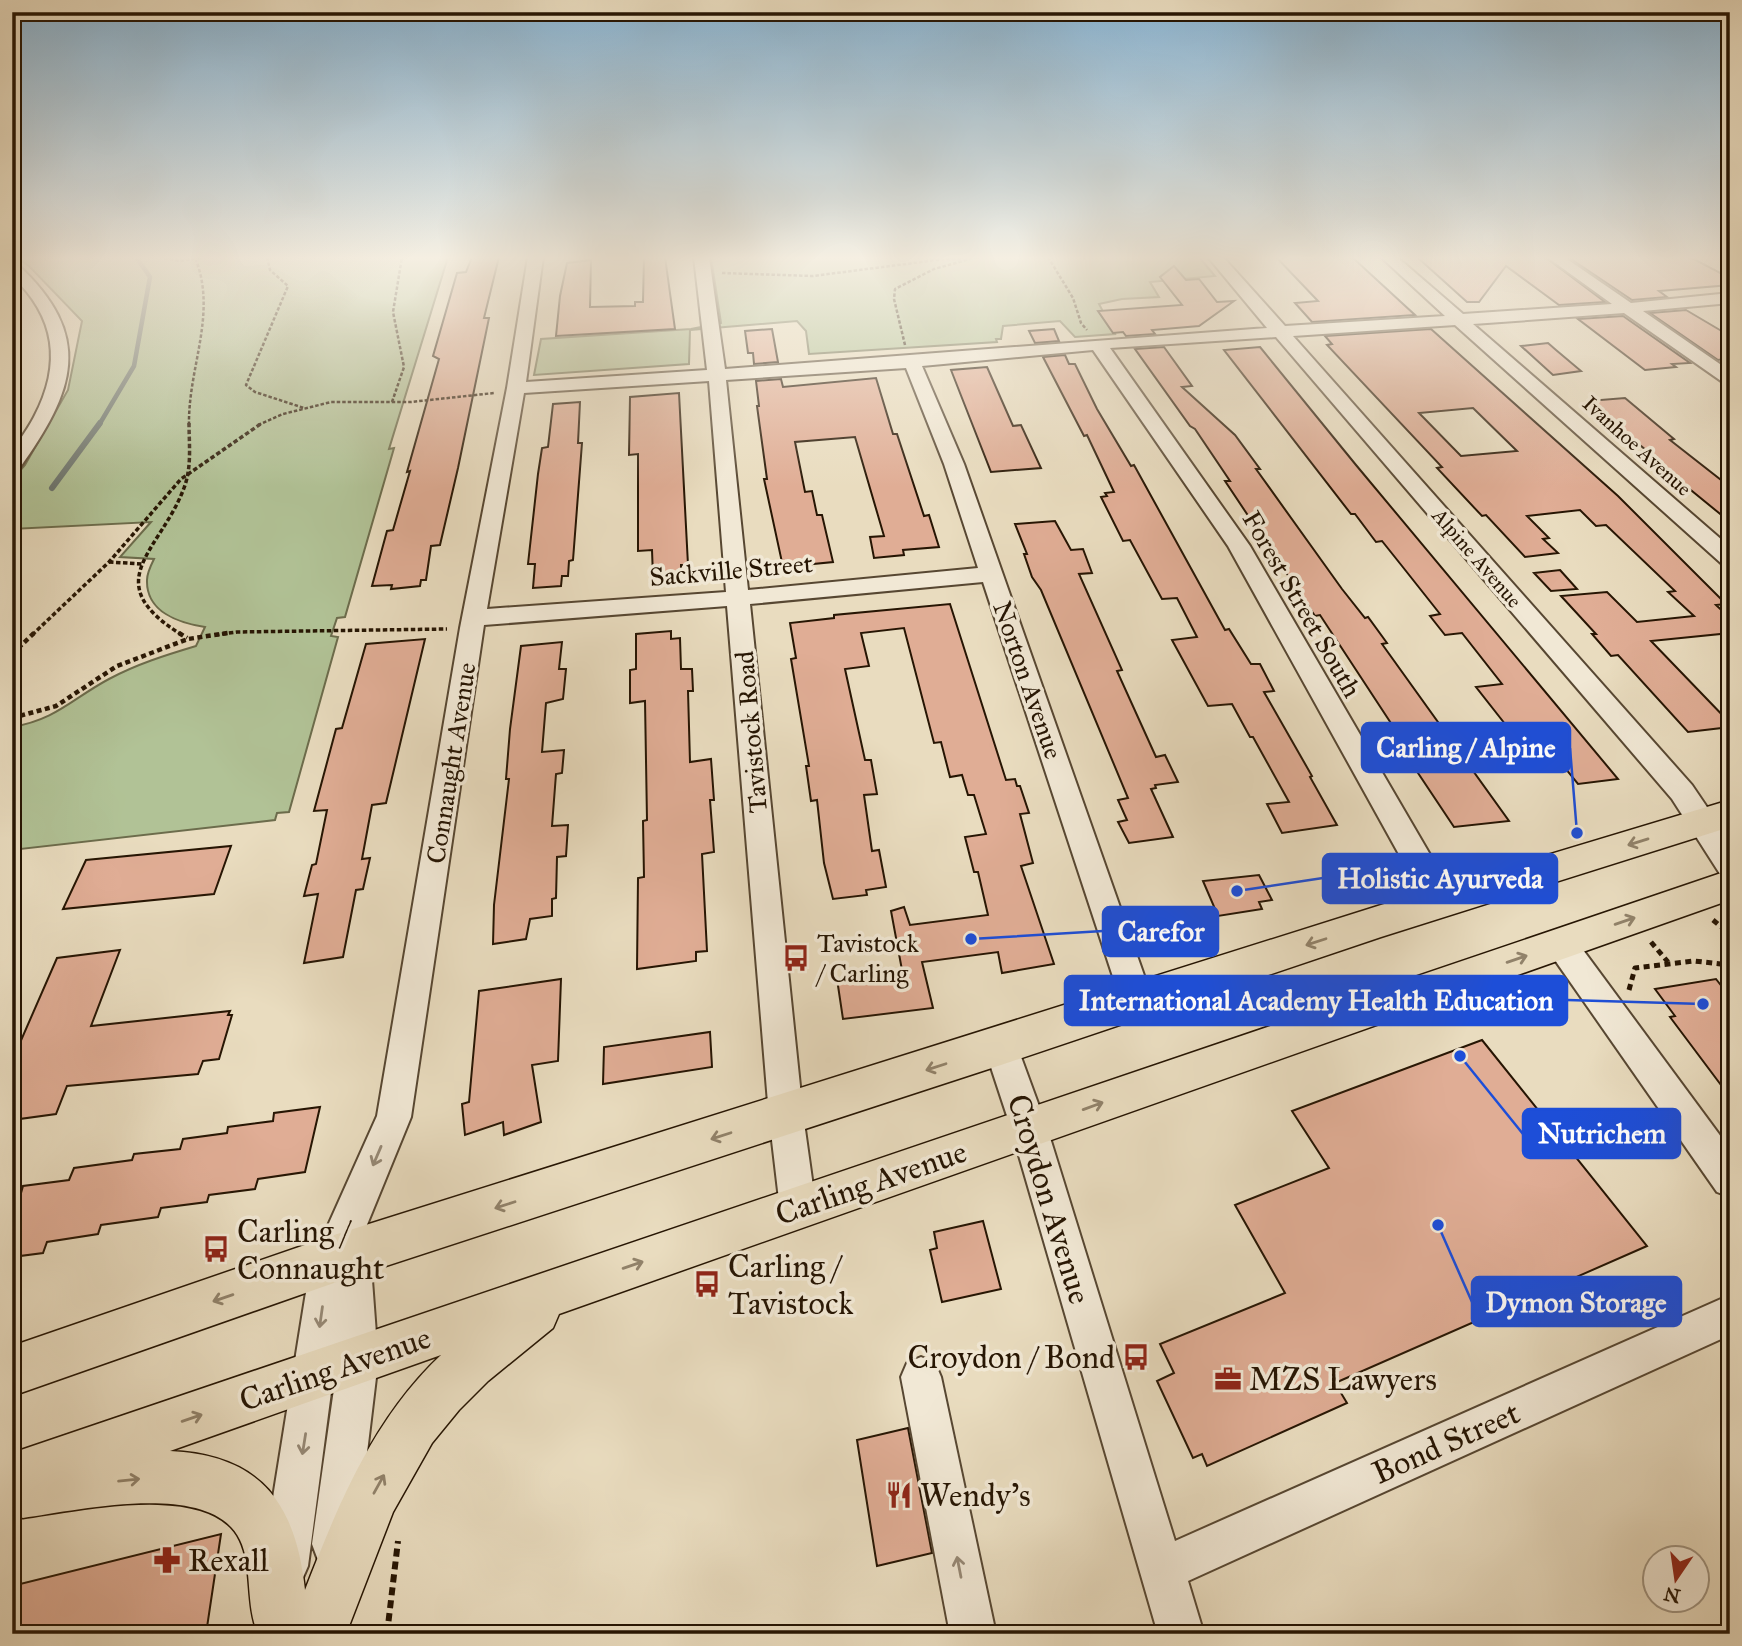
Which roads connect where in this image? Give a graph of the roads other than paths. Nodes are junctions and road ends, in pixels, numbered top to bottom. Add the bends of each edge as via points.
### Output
1 (58, 334) edge
2 (524, 334) edge
3 (711, 334) edge
4 (1253, 334) edge
5 (1283, 334) edge
6 (1476, 334) edge
7 (1666, 334) edge
8 (1098, 344) junction
9 (912, 362) junction
10 (717, 376) junction
11 (1730, 379) edge
12 (516, 389) junction
13 (12, 465) edge
14 (1730, 559) edge
15 (992, 574) junction
16 (739, 598) junction
17 (473, 623) junction
18 (1716, 817) edge
19 (1730, 866) edge
20 (1730, 885) edge
21 (1442, 903) junction
22 (1561, 944) junction
23 (1137, 1001) junction
24 (1001, 1046) junction
25 (786, 1115) junction
26 (1029, 1128) junction
27 (1730, 1179) edge
28 (798, 1208) junction
29 (334, 1259) junction
30 (568, 1287) junction
31 (1730, 1315) edge
32 (335, 1368) junction
33 (12, 1371) edge
34 (921, 1377) dead end
35 (12, 1480) edge
36 (12, 1492) edge
37 (1161, 1570) junction
38 (301, 1624) edge
39 (973, 1634) edge
40 (1181, 1634) edge

1 - 13 street via 62,355 56,385 45,415
2 - 12 street, Connaught Avenue
3 - 10 street, Tavistock Road
4 - 8 street
5 - 18 street, Alpine Avenue via 1682,792
6 - 14 street, Ivanhoe Avenue
7 - 11 street
8 - 9 street
8 - 21 street, Forest Street South via 1239,546
9 - 10 street
9 - 15 street, Norton Avenue
10 - 12 street
10 - 16 street, Tavistock Road
12 - 17 street, Connaught Avenue
15 - 16 street, Sackville Street
15 - 23 street, Norton Avenue
16 - 17 street, Sackville Street
16 - 25 street, Tavistock Road
17 -> 29 street, Connaught Avenue via 394,1117
18 - 19 street, Alpine Avenue
18 -> 21 main road
22 -> 20 main road, Carling Avenue
21 -> 23 main road
26 -> 22 main road, Carling Avenue
22 - 27 street
23 - 24 main road
24 -> 25 main road
24 - 26 street, Croydon Avenue
25 - 28 street, Tavistock Road
25 -> 29 main road
26 - 28 main road, Carling Avenue
26 - 37 street, Croydon Avenue
30 -> 28 main road, Carling Avenue
29 - 32 street, Connaught Avenue via 326,1286
29 -> 33 main road
30 - 32 main road, Carling Avenue
38 -> 30 main road via 343,1563 373,1496 414,1425 478,1355
31 - 37 street, Bond Street
35 -> 32 main road, Carling Avenue
32 - 38 street, Connaught Avenue
39 -> 34 street
36 -> 38 main road via 149,1478 202,1480 221,1486 257,1514
37 - 40 street, Croydon Avenue

